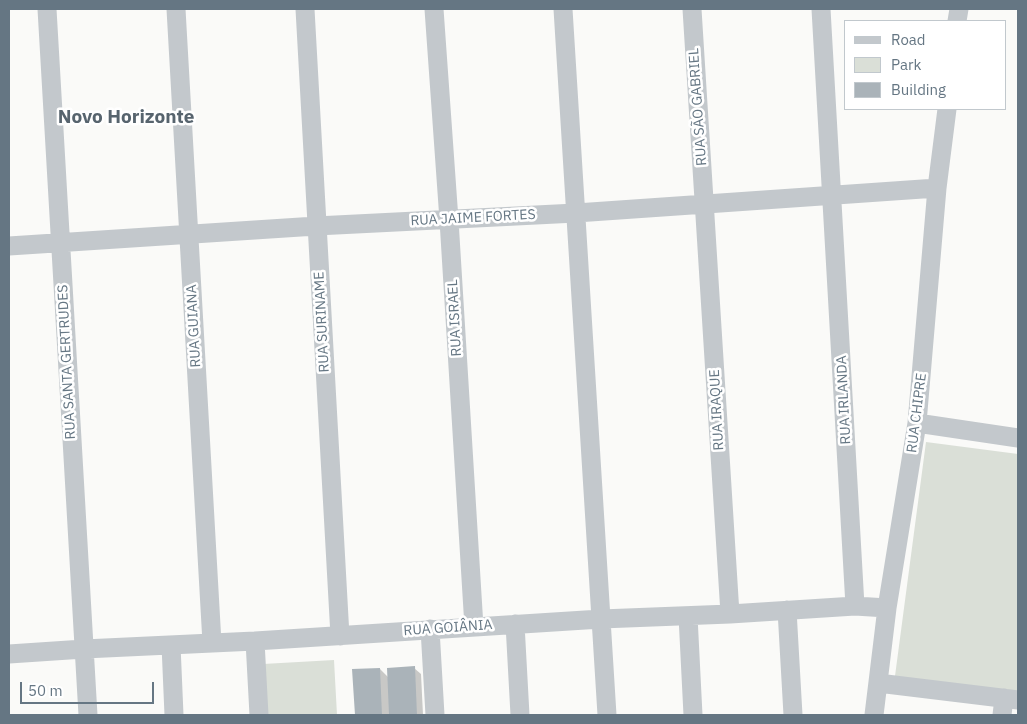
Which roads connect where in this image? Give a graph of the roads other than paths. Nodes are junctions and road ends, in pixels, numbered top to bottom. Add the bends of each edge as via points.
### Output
1 (47, 9) edge
2 (176, 9) edge
3 (305, 9) edge
4 (434, 9) edge
5 (563, 9) edge
6 (692, 9) edge
7 (822, 9) edge
8 (947, 110) edge
9 (937, 188) junction
10 (832, 195) junction
11 (704, 205) junction
12 (576, 213) junction
13 (449, 220) junction
14 (316, 226) junction
15 (189, 234) junction
16 (61, 244) junction
17 (9, 246) edge
18 (917, 423) junction
19 (1018, 438) edge
20 (855, 606) junction
21 (888, 608) junction
22 (787, 610) junction
23 (730, 614) junction
24 (688, 616) junction
25 (601, 619) junction
26 (515, 624) junction
27 (474, 627) junction
28 (430, 629) junction
29 (340, 636) junction
30 (255, 641) junction
31 (212, 643) junction
32 (170, 645) junction
33 (84, 649) junction
34 (9, 654) edge
35 (878, 683) junction
36 (1008, 704) edge
37 (88, 715) edge
38 (174, 715) edge
39 (259, 715) edge
40 (435, 715) edge
41 (520, 715) edge
42 (607, 715) edge
43 (693, 715) edge
44 (794, 715) edge
45 (874, 715) edge

1 - 16 street, RUA SANTA GERTRUDES
2 - 15 street, RUA GUIANA
3 - 14 street, RUA SURINAME
4 - 13 street, RUA ISRAEL
5 - 12 street
6 - 11 street, RUA SÃO GABRIEL
7 - 10 street
8 - 9 street, RUA CHIPRE
9 - 10 street, RUA JAIME FORTES
9 - 18 street, RUA CHIPRE
10 - 11 street, RUA JAIME FORTES
10 - 20 street, RUA IRLANDA
11 - 12 street, RUA JAIME FORTES
11 - 23 street, RUA IRAQUE
12 - 13 street, RUA JAIME FORTES
12 - 25 street
13 - 14 street, RUA JAIME FORTES
13 - 27 street, RUA ISRAEL
14 - 15 street, RUA JAIME FORTES
14 - 29 street, RUA SURINAME
15 - 16 street, RUA JAIME FORTES
15 - 31 street, RUA GUIANA
16 - 17 street, RUA JAIME FORTES
16 - 33 street, RUA SANTA GERTRUDES
18 - 19 street
18 - 21 street, RUA CHIPRE
20 - 21 street, RUA GOIÂNIA
20 - 22 street, RUA GOIÂNIA
21 - 35 street, RUA CHIPRE
22 - 23 street, RUA GOIÂNIA
22 - 44 street
23 - 24 street, RUA GOIÂNIA
24 - 25 street, RUA GOIÂNIA
24 - 43 street
25 - 26 street, RUA GOIÂNIA
25 - 42 street
26 - 27 street, RUA GOIÂNIA
26 - 41 street
27 - 28 street, RUA GOIÂNIA
28 - 29 street, RUA GOIÂNIA
28 - 40 street
29 - 30 street, RUA GOIÂNIA
30 - 31 street, RUA GOIÂNIA
30 - 39 street
31 - 32 street, RUA GOIÂNIA
32 - 33 street, RUA GOIÂNIA
32 - 38 street
33 - 34 street, RUA GOIÂNIA
33 - 37 street, RUA SANTA GERTRUDES
35 - 36 street
35 - 45 street, RUA CHIPRE

